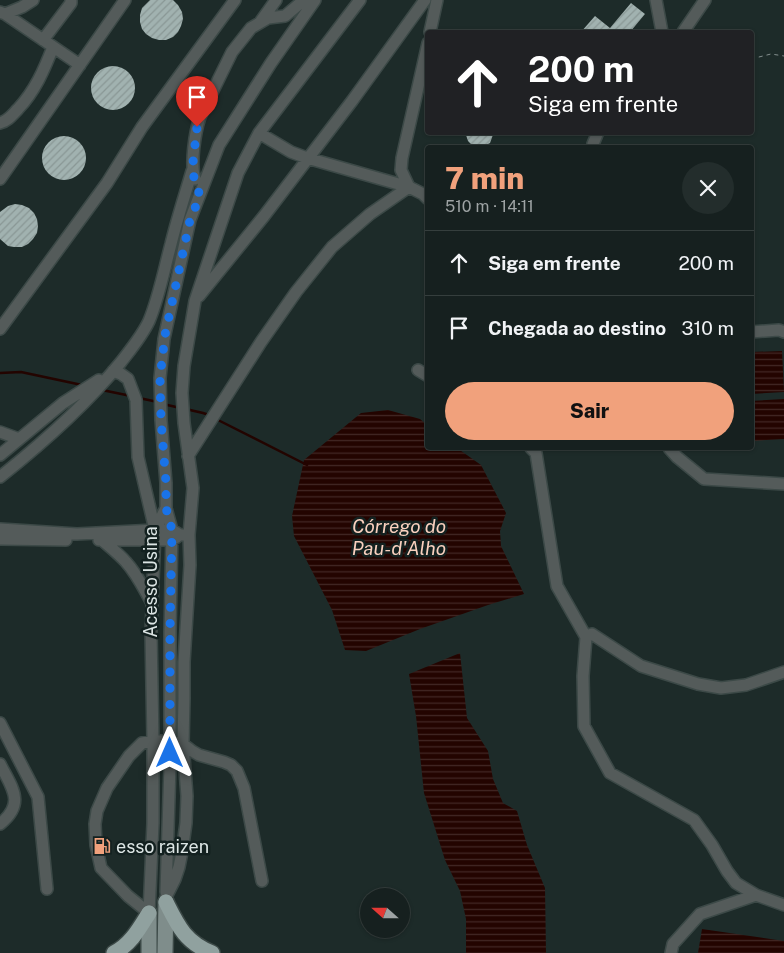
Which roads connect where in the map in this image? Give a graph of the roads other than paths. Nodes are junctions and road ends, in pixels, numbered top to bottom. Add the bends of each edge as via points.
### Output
1 (33, 0) edge
2 (72, 0) edge
3 (125, 0) edge
4 (235, 0) edge
5 (276, 0) edge
6 (304, 0) edge
7 (315, 0) edge
8 (360, 0) edge
9 (425, 0) edge
10 (437, 0) edge
11 (656, 0) edge
12 (705, 0) edge
13 (2, 13) edge
14 (285, 16) junction
15 (260, 22) junction
16 (295, 29) junction
17 (430, 30) edge
18 (662, 30) edge
19 (685, 30) edge
20 (43, 40) junction
21 (53, 47) junction
22 (425, 56) edge
23 (80, 65) junction
24 (0, 123) edge
25 (259, 133) junction
26 (307, 158) junction
27 (192, 171) junction
28 (0, 179) edge
29 (409, 187) junction
30 (425, 195) edge
31 (200, 196) junction
32 (194, 301) junction
33 (148, 322) junction
34 (0, 329) edge
35 (754, 332) edge
36 (784, 332) edge
37 (165, 335) junction
38 (113, 371) junction
39 (92, 388) junction
40 (0, 432) edge
41 (19, 439) junction
42 (533, 450) edge
43 (671, 450) edge
44 (0, 455) edge
45 (188, 456) junction
46 (0, 477) edge
47 (784, 484) edge
48 (166, 508) junction
49 (0, 530) edge
50 (155, 535) junction
51 (178, 535) junction
52 (101, 536) junction
53 (0, 539) edge
54 (152, 603) junction
55 (586, 637) junction
56 (152, 662) junction
57 (184, 662) junction
58 (170, 663) junction
59 (784, 672) edge
60 (0, 723) edge
61 (153, 741) junction
62 (170, 742) junction
63 (183, 744) junction
64 (0, 764) edge
65 (0, 824) edge
66 (262, 881) dead end
67 (47, 889) dead end
68 (756, 895) junction
69 (166, 899) junction
70 (784, 905) edge
71 (149, 913) junction
72 (114, 953) edge
73 (149, 953) edge
74 (165, 953) edge
75 (212, 953) edge
76 (671, 953) edge

1 - 13 street
2 - 20 street
3 - 23 street
4 - 34 street
5 - 15 street
6 - 14 street
7 - 16 street
8 - 25 street
9 - 26 street
10 - 17 street
11 - 18 street
12 - 19 street
13 - 20 street
14 - 15 street
14 - 16 street
15 - 27 street via 232,52 200,117
16 - 31 street via 219,145
20 - 21 street
21 - 23 street
21 - 24 street via 28,99 7,121
22 - 29 street via 402,158 401,170
23 - 28 street
25 - 26 street
25 - 32 street via 238,173
26 - 29 street
26 - 32 street
27 - 31 street
27 - 33 street
29 - 30 street
29 - 45 street via 370,214 332,247 261,342
31 - 37 street via 190,220
32 - 45 street via 182,393
33 - 37 street
33 - 38 street
35 - 36 street
37 - 48 street via 160,403
38 - 39 street
38 - 50 street via 128,379 135,396 138,457
39 - 41 street via 63,403
39 - 46 street via 72,417
40 - 41 street
41 - 44 street
42 - 55 street via 557,586
43 - 47 street via 704,479
45 - 51 street via 193,488
48 - 50 street, Acesso Usina
48 - 51 street, Acesso Usina
49 - 52 street
50 - 51 street
50 - 52 street
50 - 54 street, Acesso Usina
51 - 57 street via 190,565
51 - 58 street, Acesso Usina
52 - 53 street
52 - 54 street via 137,575
54 - 56 street, Acesso Usina
55 - 59 street via 592,634 641,666 698,684 721,688
55 - 68 street via 584,726 610,773 694,820 736,882
56 - 58 street
56 - 61 street, Acesso Usina
57 - 58 street
57 - 63 street
58 - 62 street, Acesso Usina
60 - 67 street via 38,797
61 - 62 street
61 - 71 street, Acesso Usina
61 - 71 street via 142,744 119,769 107,788 95,824 101,868
62 - 63 street
62 - 69 street, Acesso Usina
63 - 66 street via 199,755 231,765 237,771 244,788
63 - 69 street via 186,823 175,879
64 - 65 street via 15,798 11,812
68 - 70 street
68 - 76 street via 700,914 673,944
69 - 74 main road, Acesso Usina
69 - 75 highway via 178,925 190,940
71 - 72 highway via 134,937
71 - 73 main road, Acesso Usina

